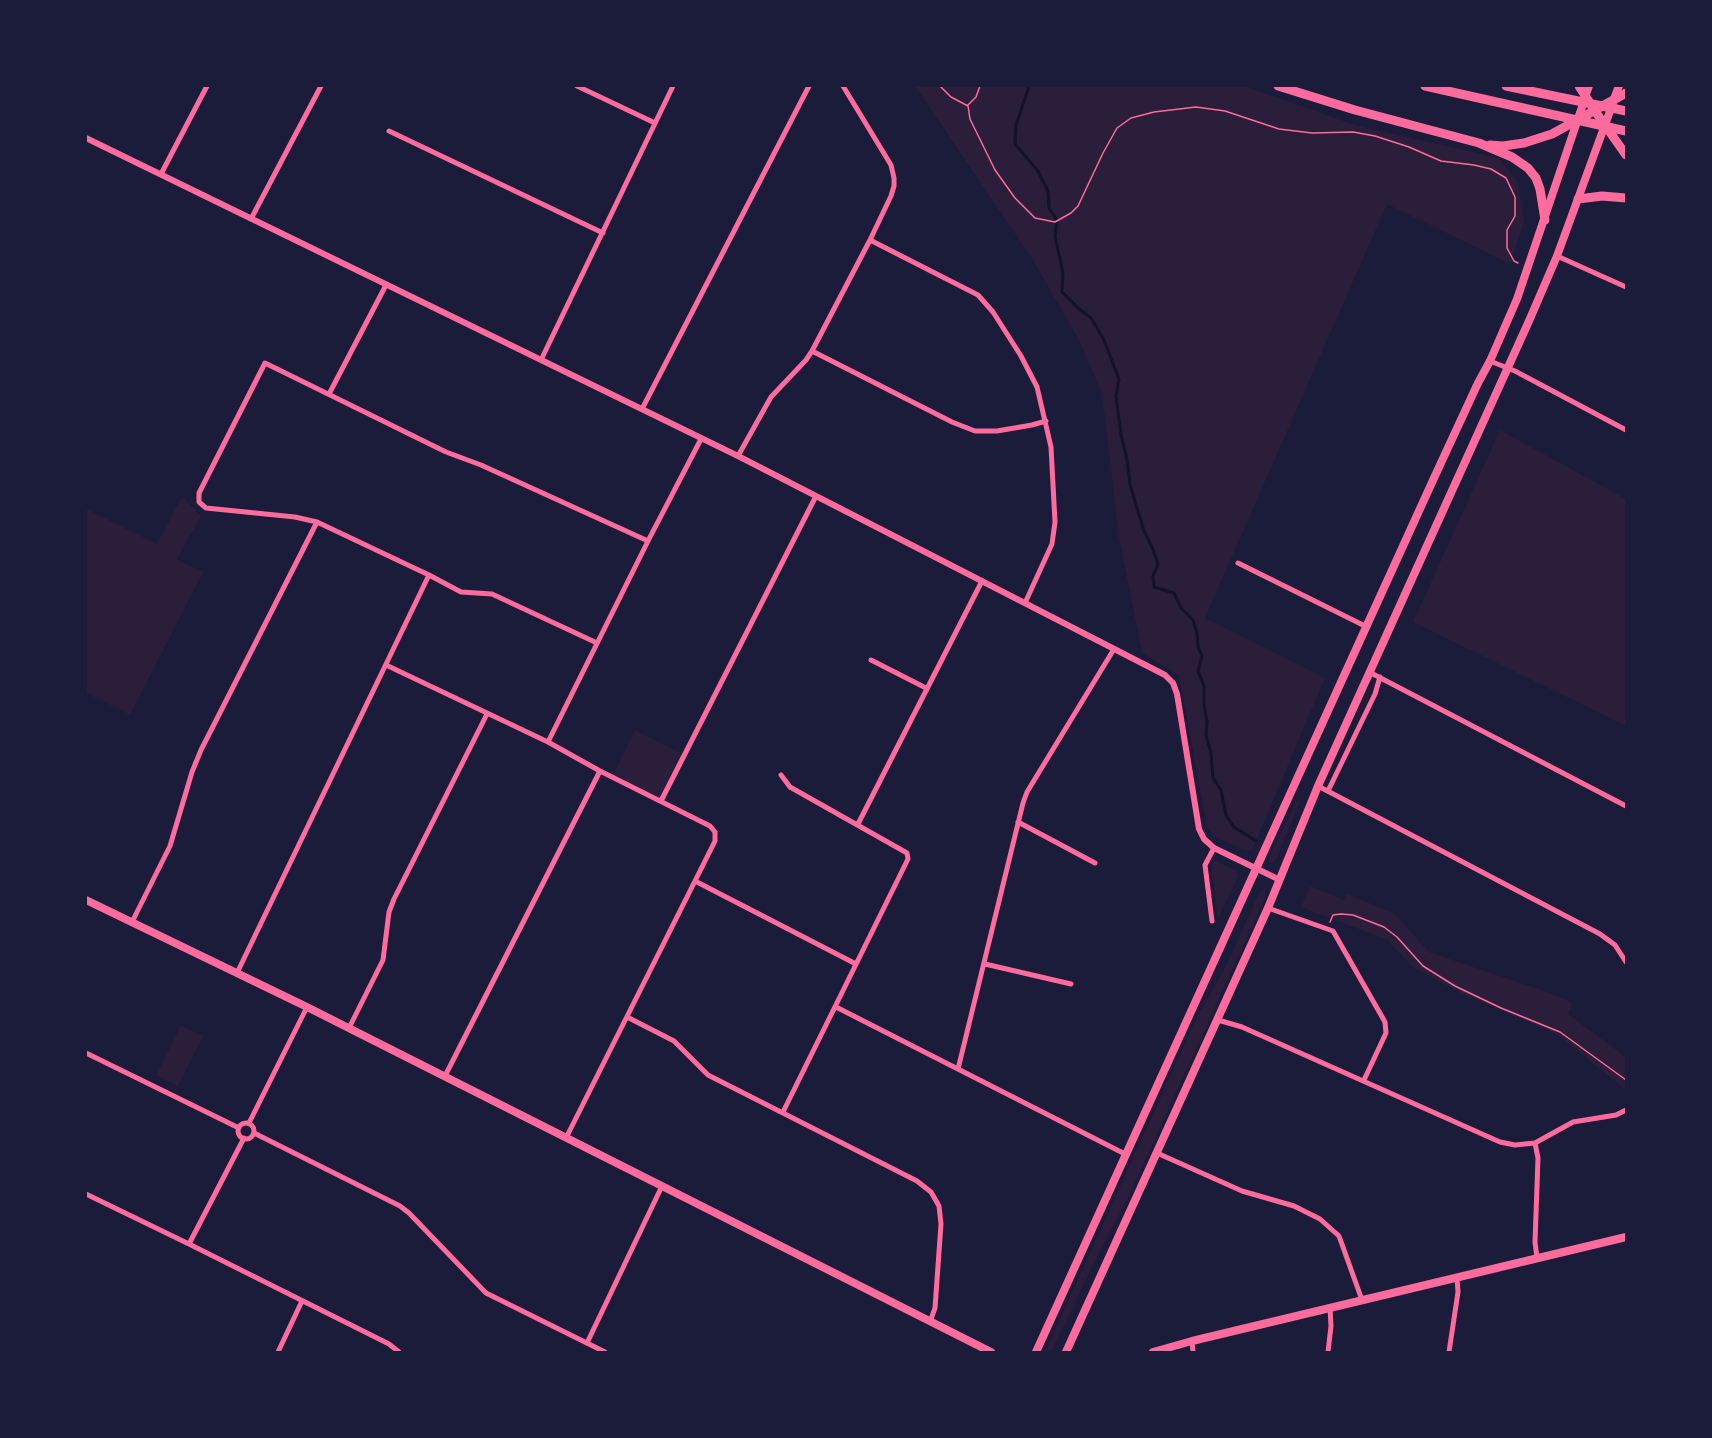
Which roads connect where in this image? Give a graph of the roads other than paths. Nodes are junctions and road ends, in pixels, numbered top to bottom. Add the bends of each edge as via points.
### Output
1 (207, 86) edge
2 (321, 86) edge
3 (578, 86) edge
4 (673, 86) edge
5 (809, 86) edge
6 (843, 86) edge
7 (1278, 86) edge
8 (1425, 86) edge
9 (1506, 86) edge
10 (1584, 89) edge
11 (1620, 94) edge
12 (1595, 109) junction
13 (1626, 111) edge
14 (1579, 120) junction
15 (655, 123) junction
16 (1605, 126) junction
17 (389, 131) dead end
18 (1626, 131) edge
19 (86, 138) edge
20 (1479, 143) junction
21 (1626, 155) edge
22 (161, 174) junction
23 (1626, 198) edge
24 (1578, 200) junction
25 (251, 219) junction
26 (1545, 220) junction
27 (603, 233) junction
28 (870, 240) junction
29 (1557, 256) junction
30 (386, 285) junction
31 (1626, 288) edge
32 (812, 351) junction
33 (541, 360) junction
34 (1490, 361) junction
35 (1508, 368) junction
36 (329, 394) junction
37 (642, 409) junction
38 (1046, 421) junction
39 (1626, 430) edge
40 (701, 439) junction
41 (738, 456) junction
42 (816, 496) junction
43 (317, 522) junction
44 (648, 541) junction
45 (1238, 562) dead end
46 (429, 575) junction
47 (982, 581) junction
48 (1025, 603) junction
49 (1367, 627) junction
50 (597, 643) junction
51 (1114, 649) junction
52 (871, 660) dead end
53 (386, 665) junction
54 (1371, 673) junction
55 (1380, 677) junction
56 (926, 688) junction
57 (487, 714) junction
58 (548, 742) junction
59 (600, 771) junction
60 (781, 775) dead end
61 (1318, 786) junction
62 (1328, 791) junction
63 (661, 801) junction
64 (1626, 806) edge
65 (1018, 822) junction
66 (858, 824) junction
67 (1214, 848) junction
68 (1095, 863) dead end
69 (1257, 869) junction
70 (1280, 880) junction
71 (695, 881) junction
72 (86, 900) edge
73 (1269, 908) junction
74 (1212, 921) dead end
75 (132, 922) junction
76 (1626, 963) edge
77 (856, 964) junction
78 (985, 964) junction
79 (237, 973) junction
80 (1071, 984) dead end
81 (307, 1007) junction
82 (836, 1007) junction
83 (627, 1017) junction
84 (1218, 1020) junction
85 (349, 1028) junction
86 (86, 1053) edge
87 (958, 1069) junction
88 (445, 1076) junction
89 (1364, 1080) junction
90 (1626, 1110) edge
91 (783, 1112) junction
92 (249, 1123) junction
93 (239, 1128) junction
94 (254, 1133) junction
95 (244, 1138) junction
96 (566, 1138) junction
97 (1535, 1143) junction
98 (1157, 1153) junction
99 (1127, 1155) junction
100 (662, 1186) junction
101 (86, 1194) edge
102 (1626, 1237) edge
103 (189, 1244) junction
104 (1537, 1258) junction
105 (1457, 1277) junction
106 (1362, 1300) junction
107 (303, 1301) junction
108 (1330, 1308) junction
109 (930, 1322) junction
110 (1192, 1341) junction
111 (587, 1343) junction
112 (278, 1353) edge
113 (399, 1353) edge
114 (605, 1353) edge
115 (991, 1353) edge
116 (1036, 1353) edge
117 (1066, 1353) edge
118 (1153, 1353) edge
119 (1193, 1353) edge
120 (1328, 1353) edge
121 (1449, 1353) edge

1 - 22 street
2 - 25 street
3 - 15 street
4 - 15 street
5 - 37 street
6 - 28 street via 891,165 894,178 891,196
7 - 20 highway
8 - 18 highway
9 - 12 highway
10 - 12 highway
10 - 14 highway
11 - 12 highway
11 - 16 highway
12 - 13 highway
12 - 14 highway
12 - 16 highway
14 - 20 highway via 1535,141 1493,146
14 - 26 highway
15 - 27 street
16 - 21 highway
16 - 24 highway
17 - 27 street
19 - 22 street
20 - 26 highway via 1528,168 1539,184
22 - 25 street
23 - 24 highway
24 - 29 highway
25 - 30 street
26 - 34 highway via 1522,288
27 - 33 street
28 - 32 street
28 - 38 street via 978,296 1021,356 1037,387
29 - 31 street
29 - 35 highway
30 - 33 street
30 - 36 street
32 - 38 street via 975,431 997,431
32 - 41 street via 771,398
33 - 37 street
34 - 35 street
34 - 49 highway
35 - 39 street
35 - 54 highway
36 - 43 street via 265,363 199,494 199,502 206,508
36 - 44 street via 447,452
37 - 40 street
38 - 48 street via 1055,522 1052,544
40 - 41 street
40 - 44 street
41 - 42 street
42 - 47 street
42 - 63 street
43 - 46 street
43 - 75 street via 201,750 170,846
44 - 50 street
45 - 49 street
46 - 50 street via 461,592 492,594
46 - 53 street
47 - 48 street
47 - 56 street
48 - 51 street
49 - 69 highway
50 - 58 street
51 - 65 street via 1027,792
51 - 67 street via 1173,683 1199,829
52 - 56 street
53 - 57 street
53 - 79 street
54 - 55 street
54 - 61 highway
55 - 62 street
55 - 64 street
56 - 66 street
57 - 58 street
57 - 85 street via 394,899 383,960
58 - 59 street
59 - 63 street
59 - 88 street
60 - 66 street via 790,787
61 - 62 street
61 - 70 highway
62 - 76 street via 1600,934 1615,945
63 - 71 street via 715,832 715,841
65 - 68 street
65 - 78 street
66 - 77 street via 907,853 908,859
67 - 69 street
67 - 74 street via 1205,865
69 - 70 street
69 - 99 highway
70 - 73 highway
71 - 77 street
71 - 83 street
72 - 75 main road
73 - 84 highway
73 - 89 street via 1333,931 1385,1022 1386,1033
75 - 79 main road
77 - 82 street
78 - 80 street
78 - 87 street
79 - 81 main road
81 - 85 main road
81 - 92 street
82 - 87 street
82 - 91 street
83 - 91 street via 674,1041 708,1075
83 - 96 street
84 - 89 street
84 - 98 highway
85 - 88 main road
86 - 93 street
87 - 99 street
88 - 96 main road
89 - 97 street via 1500,1143
90 - 97 street via 1573,1122
91 - 109 street via 917,1181 931,1192 939,1206 941,1224 935,1308
92 - 93 street
92 - 94 street
93 - 95 street
94 - 95 street
94 - 111 street via 400,1206 486,1293
95 - 103 street
96 - 100 main road
97 - 104 street
98 - 106 street via 1242,1191 1294,1206 1320,1219 1339,1236
98 - 117 highway
99 - 116 highway
100 - 109 main road
100 - 111 street
101 - 103 street
102 - 104 main road
103 - 107 street
104 - 105 main road
105 - 106 main road
105 - 121 street
106 - 108 main road
107 - 112 street
107 - 113 street via 389,1344
108 - 110 main road
108 - 120 street
109 - 115 main road
110 - 118 main road
110 - 119 street
111 - 114 street

